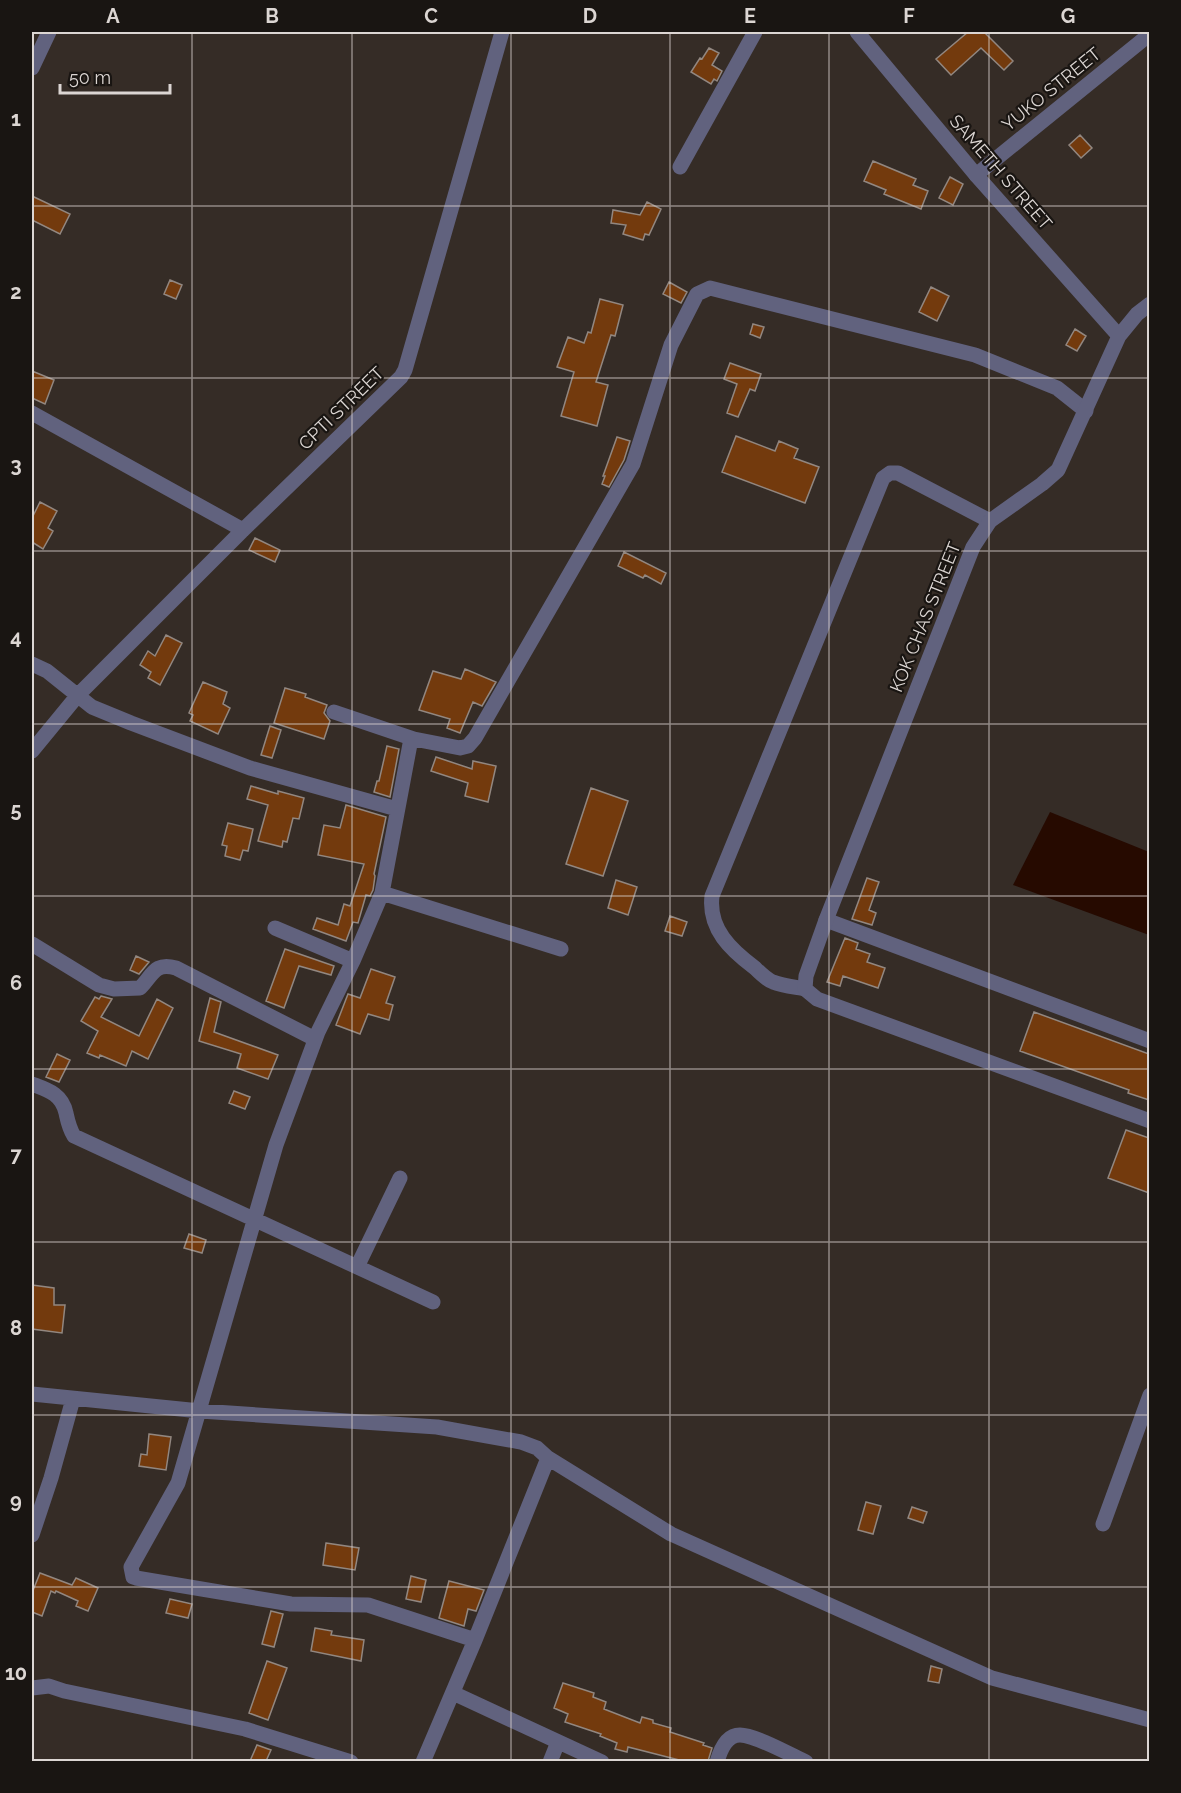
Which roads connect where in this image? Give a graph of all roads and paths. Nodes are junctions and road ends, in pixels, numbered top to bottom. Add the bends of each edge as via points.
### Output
1 (49, 32) edge
2 (502, 32) edge
3 (755, 32) edge
4 (857, 32) edge
5 (1149, 34) edge
6 (32, 68) edge
7 (680, 167) dead end
8 (976, 175) junction
9 (1149, 304) edge
10 (1119, 336) junction
11 (1086, 411) junction
12 (32, 413) edge
13 (990, 522) junction
14 (243, 530) junction
15 (32, 664) edge
16 (78, 695) junction
17 (334, 712) dead end
18 (414, 739) junction
19 (32, 751) edge
20 (397, 809) junction
21 (382, 893) junction
22 (826, 920) junction
23 (275, 928) dead end
24 (32, 944) edge
25 (561, 949) dead end
26 (353, 962) junction
27 (805, 989) junction
28 (315, 1039) junction
29 (1149, 1041) edge
30 (32, 1084) edge
31 (1149, 1121) edge
32 (400, 1178) dead end
33 (253, 1220) junction
34 (357, 1267) junction
35 (433, 1302) dead end
36 (32, 1394) edge
37 (1149, 1395) edge
38 (73, 1399) junction
39 (200, 1411) junction
40 (548, 1458) junction
41 (1103, 1524) dead end
42 (32, 1535) edge
43 (475, 1640) junction
44 (32, 1688) edge
45 (453, 1693) junction
46 (1149, 1720) edge
47 (558, 1742) junction
48 (351, 1761) edge
49 (423, 1761) edge
50 (550, 1761) edge
51 (602, 1761) edge
52 (717, 1761) edge
53 (806, 1761) edge

1 - 6 street
2 - 14 street, CPTI STREET via 405,370
3 - 7 street
4 - 8 street, SAMETH STREET
5 - 8 street, YUKO STREET
8 - 10 street, SAMETH STREET
9 - 10 street, KOK CHAS STREET
10 - 11 street, KOK CHAS STREET
11 - 13 street, KOK CHAS STREET via 1058,470
11 - 18 street via 1057,388 975,355 710,288 697,294 671,345 633,464 476,738 468,747 460,748
12 - 14 street
13 - 22 street, KOK CHAS STREET via 973,547
13 - 27 street via 898,472 883,478 712,896 710,906 716,928 738,955 772,982
14 - 16 street, CPTI STREET
15 - 16 street
16 - 19 street, CPTI STREET
16 - 20 street via 92,707 250,768
17 - 18 street
18 - 20 street via 408,748
20 - 21 street
21 - 25 street
21 - 26 street
22 - 27 street, KOK CHAS STREET
22 - 29 street
23 - 26 street
24 - 28 street via 99,985 114,989 140,988 159,967 176,968
26 - 28 street
27 - 31 street via 817,999
28 - 33 street
30 - 33 street via 61,1098 74,1136
32 - 34 street
33 - 34 street
33 - 39 street
34 - 35 street
36 - 38 street
37 - 41 street
38 - 39 street
38 - 42 street
39 - 40 street via 437,1427 521,1442
39 - 43 street via 178,1483 131,1567 133,1577 291,1604 368,1605
40 - 43 street
40 - 46 street via 670,1534 992,1678
43 - 45 street
44 - 48 street via 49,1686 245,1729
45 - 47 street
45 - 49 street
47 - 50 street
47 - 51 street
52 - 53 street via 721,1748 739,1735

